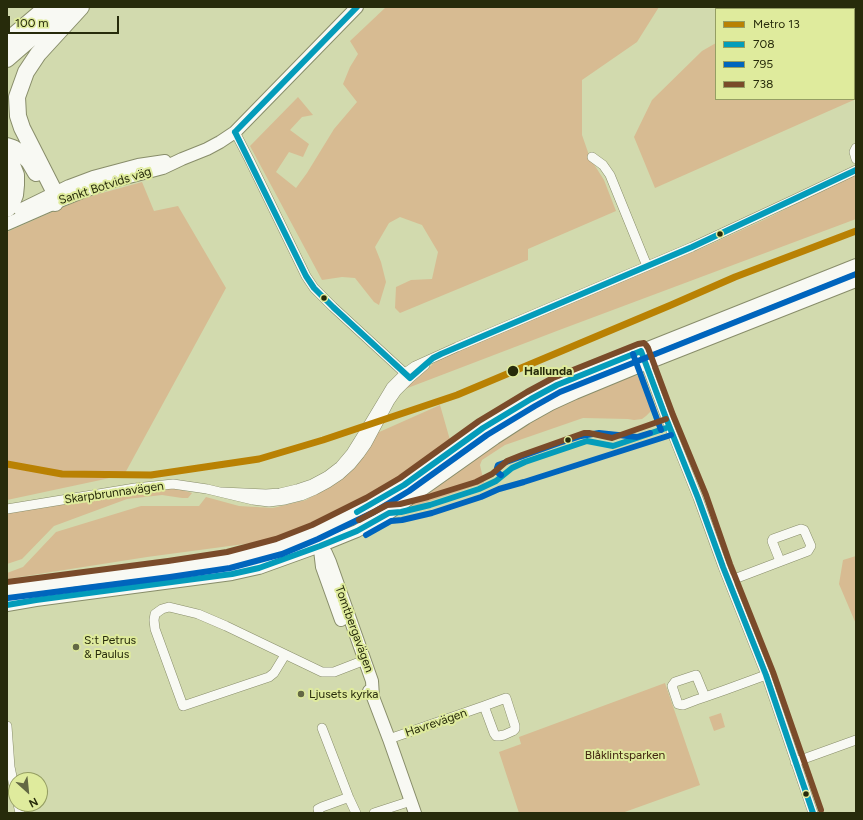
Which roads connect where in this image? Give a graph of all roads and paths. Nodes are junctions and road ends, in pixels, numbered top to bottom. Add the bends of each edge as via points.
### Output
1 (46, 7) edge
2 (67, 7) edge
3 (81, 7) edge
4 (357, 7) edge
5 (10, 38) edge
6 (7, 59) edge
7 (235, 132) junction
8 (7, 146) edge
9 (856, 148) edge
10 (592, 157) dead end
11 (856, 159) edge
12 (7, 160) edge
13 (856, 170) edge
14 (53, 197) junction
15 (7, 209) edge
16 (7, 216) edge
17 (7, 224) edge
18 (856, 265) edge
19 (647, 266) junction
20 (856, 281) edge
21 (641, 351) junction
22 (646, 364) junction
23 (408, 375) junction
24 (404, 485) junction
25 (7, 509) edge
26 (357, 531) junction
27 (320, 546) junction
28 (279, 547) junction
29 (780, 561) dead end
30 (326, 564) junction
31 (259, 568) junction
32 (728, 581) junction
33 (20, 588) junction
34 (7, 590) edge
35 (7, 598) edge
36 (7, 605) edge
37 (285, 655) junction
38 (361, 661) junction
39 (766, 675) junction
40 (705, 697) dead end
41 (484, 706) dead end
42 (7, 726) edge
43 (322, 728) dead end
44 (389, 739) junction
45 (856, 740) edge
46 (796, 762) junction
47 (11, 772) edge
48 (349, 798) junction
49 (411, 801) junction
50 (319, 813) edge
51 (356, 813) edge
52 (374, 813) edge
53 (415, 813) edge
54 (813, 813) edge

1 - 5 highway
2 - 6 highway
3 - 14 highway via 38,54 26,72 17,97 18,116 22,128
4 - 7 main road, Sankt Botvids väg
7 - 14 main road, Sankt Botvids väg via 207,149 163,168 82,192
7 - 23 street via 314,288
8 - 14 highway via 29,161
9 - 11 street
10 - 19 street via 604,165 610,175
12 - 15 highway via 16,175 15,195
13 - 19 street, Skarpbrunnavägen
14 - 16 main road, Sankt Botvids väg
14 - 17 main road, Sankt Botvids väg
18 - 21 main road
19 - 23 street, Skarpbrunnavägen via 456,347 415,366
20 - 22 main road
21 - 22 street
21 - 24 main road via 557,385 531,399 483,428
22 - 26 main road via 575,393 526,418
22 - 32 street
23 - 25 street, Skarpbrunnavägen via 391,387 351,453 340,466 312,484 266,494 159,485
24 - 27 main road via 374,512 325,537
24 - 28 main road via 347,517
26 - 27 main road
26 - 30 main road via 333,546
27 - 28 main road via 306,541
27 - 30 main road, Tomtbergavägen via 326,553
27 - 31 main road
28 - 33 main road via 229,560
29 - 32 street
30 - 31 main road via 305,558
30 - 38 main road, Tomtbergavägen
31 - 36 main road via 232,574
32 - 39 street
33 - 34 main road
33 - 35 street
37 - 37 street via 198,614 169,607 155,614 155,629 183,706 269,677
37 - 38 street via 322,672 334,672
38 - 44 main road, Tomtbergavägen via 365,683
39 - 40 street
39 - 46 street
41 - 44 street, Havrevägen
42 - 47 street
43 - 48 street
44 - 49 main road, Tomtbergavägen
45 - 46 street
46 - 54 street
48 - 50 street via 318,809
48 - 51 street
49 - 52 street
49 - 53 main road, Tomtbergavägen

